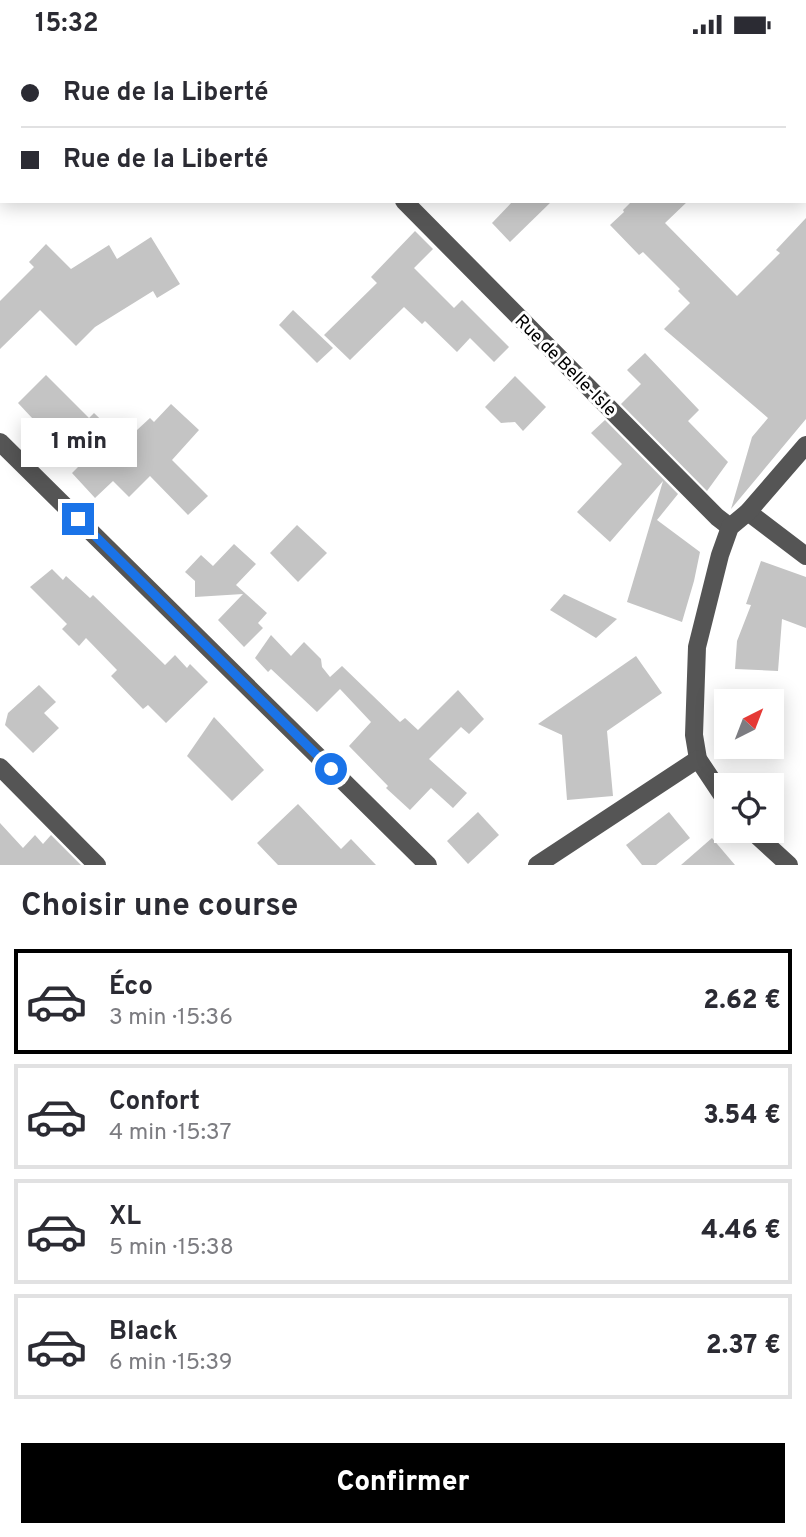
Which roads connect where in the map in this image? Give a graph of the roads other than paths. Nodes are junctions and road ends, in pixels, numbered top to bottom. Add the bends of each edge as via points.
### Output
1 (406, 203) edge
2 (0, 442) edge
3 (806, 445) edge
4 (748, 512) junction
5 (730, 527) junction
6 (806, 556) edge
7 (698, 759) junction
8 (0, 767) edge
9 (714, 783) edge
10 (765, 843) edge
11 (97, 865) edge
12 (428, 865) edge
13 (537, 865) edge
14 (789, 865) edge

1 - 5 street, Rue de Belle-Isle
2 - 12 street
3 - 4 street
4 - 5 street
4 - 6 street
5 - 7 street via 697,647 694,734
7 - 9 street
7 - 13 street
8 - 11 street
10 - 14 street

